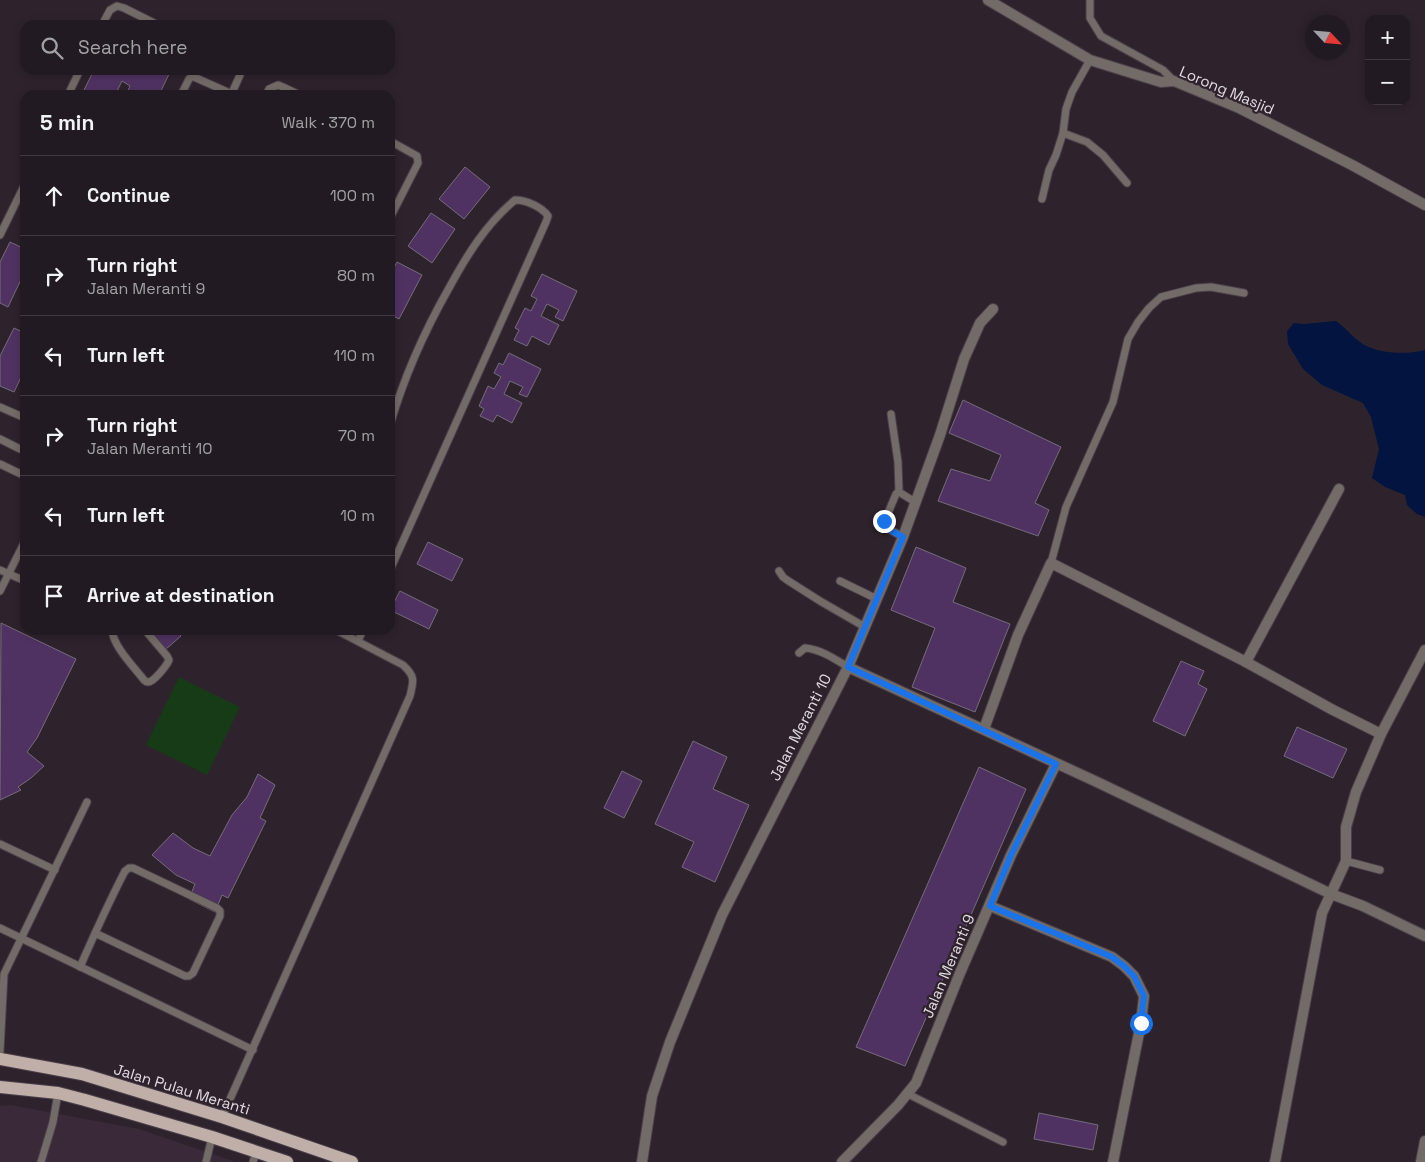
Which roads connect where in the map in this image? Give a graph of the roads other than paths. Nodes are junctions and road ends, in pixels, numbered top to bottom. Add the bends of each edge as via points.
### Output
1 (988, 0) edge
2 (1090, 0) edge
3 (105, 20) edge
4 (147, 20) edge
5 (1090, 60) junction
6 (78, 75) edge
7 (240, 75) edge
8 (1174, 81) junction
9 (70, 90) edge
10 (184, 90) edge
11 (222, 90) edge
12 (233, 90) edge
13 (268, 90) edge
14 (289, 90) edge
15 (1063, 133) junction
16 (395, 143) edge
17 (1127, 183) dead end
18 (20, 194) edge
19 (1042, 199) dead end
20 (1425, 205) edge
21 (395, 208) edge
22 (0, 235) edge
23 (1244, 293) dead end
24 (993, 309) dead end
25 (0, 406) edge
26 (395, 409) edge
27 (891, 414) dead end
28 (20, 416) edge
29 (0, 439) edge
30 (20, 449) edge
31 (1, 466) edge
32 (20, 474) edge
33 (1339, 489) dead end
34 (899, 492) junction
35 (915, 502) junction
36 (903, 537) junction
37 (20, 551) edge
38 (395, 559) edge
39 (1051, 563) junction
40 (0, 570) edge
41 (779, 571) dead end
42 (8, 573) junction
43 (20, 579) edge
44 (840, 581) dead end
45 (0, 591) edge
46 (877, 599) junction
47 (865, 627) junction
48 (113, 635) edge
49 (149, 635) edge
50 (346, 635) edge
51 (361, 635) edge
52 (358, 641) junction
53 (1425, 650) edge
54 (799, 653) dead end
55 (1246, 662) junction
56 (848, 667) junction
57 (984, 729) junction
58 (1381, 734) junction
59 (1056, 764) junction
60 (87, 802) dead end
61 (0, 844) edge
62 (1346, 861) junction
63 (54, 870) junction
64 (1380, 870) dead end
65 (1331, 894) junction
66 (990, 906) junction
67 (0, 928) edge
68 (95, 933) junction
69 (1425, 936) edge
70 (22, 939) junction
71 (80, 967) junction
72 (253, 1050) junction
73 (0, 1051) edge
74 (0, 1059) edge
75 (0, 1087) edge
76 (58, 1093) junction
77 (908, 1094) junction
78 (222, 1117) junction
79 (212, 1137) junction
80 (1425, 1141) edge
81 (1003, 1142) dead end
82 (255, 1157) edge
83 (41, 1162) edge
84 (206, 1162) edge
85 (287, 1162) edge
86 (352, 1162) edge
87 (642, 1162) edge
88 (842, 1162) edge
89 (1113, 1162) edge
90 (1275, 1162) edge
91 (1421, 1162) edge

1 - 5 street, Lorong Masjid
2 - 8 lane via 1090,18 1101,36 1163,70
3 - 4 lane via 110,10 117,6
5 - 8 street, Lorong Masjid via 1153,80
5 - 15 lane via 1072,92
6 - 9 lane
7 - 12 lane
8 - 20 street, Lorong Masjid via 1248,112
10 - 11 lane via 194,77
13 - 14 lane via 278,85
15 - 17 lane via 1086,142 1103,155
15 - 19 lane
16 - 21 lane via 418,156 418,163
18 - 22 lane
23 - 39 lane via 1211,287 1161,297 1138,322 1128,339 1113,402 1066,507
24 - 35 street, Jalan Meranti 10 via 980,323 964,360
25 - 28 lane
26 - 38 lane via 429,325 465,258 486,228 515,200 523,200 545,211 548,216 546,222
27 - 34 lane
29 - 30 lane
31 - 32 lane
33 - 55 street
34 - 35 lane
34 - 36 lane via 883,525
35 - 36 street, Jalan Meranti 10
36 - 46 street, Jalan Meranti 10
37 - 42 lane
39 - 55 street
39 - 57 street via 1018,636
40 - 42 lane
41 - 47 lane via 786,580
42 - 43 lane
42 - 45 lane
44 - 46 lane
46 - 47 street, Jalan Meranti 10
47 - 56 street, Jalan Meranti 10
48 - 49 lane via 148,682 169,660
50 - 52 lane
51 - 52 lane
52 - 72 lane via 394,659 412,673 410,696
53 - 58 street
54 - 56 lane via 804,648 812,649
55 - 58 street
56 - 57 street
56 - 87 street, Jalan Meranti 10 via 722,915 670,1042 652,1096
57 - 59 street
58 - 62 street via 1356,792 1346,826
59 - 65 street
59 - 66 street, Jalan Meranti 9
60 - 63 lane
61 - 63 lane
62 - 64 lane
62 - 65 street
63 - 70 lane
65 - 69 street
65 - 90 street via 1322,913
66 - 77 street, Jalan Meranti 9 via 916,1083
66 - 89 street via 1112,957 1134,976 1144,996
67 - 70 lane
68 - 68 lane via 129,868 220,911 189,976
68 - 71 lane
70 - 71 lane
70 - 73 lane via 2,981
71 - 72 lane
72 - 78 lane
74 - 78 main road, Jalan Pulau Meranti via 82,1074
75 - 76 main road
76 - 79 main road
76 - 83 lane
77 - 81 lane
77 - 88 street, Jalan Meranti 9
78 - 86 main road, Jalan Pulau Meranti
79 - 82 main road
79 - 84 lane
80 - 91 street
82 - 85 main road

